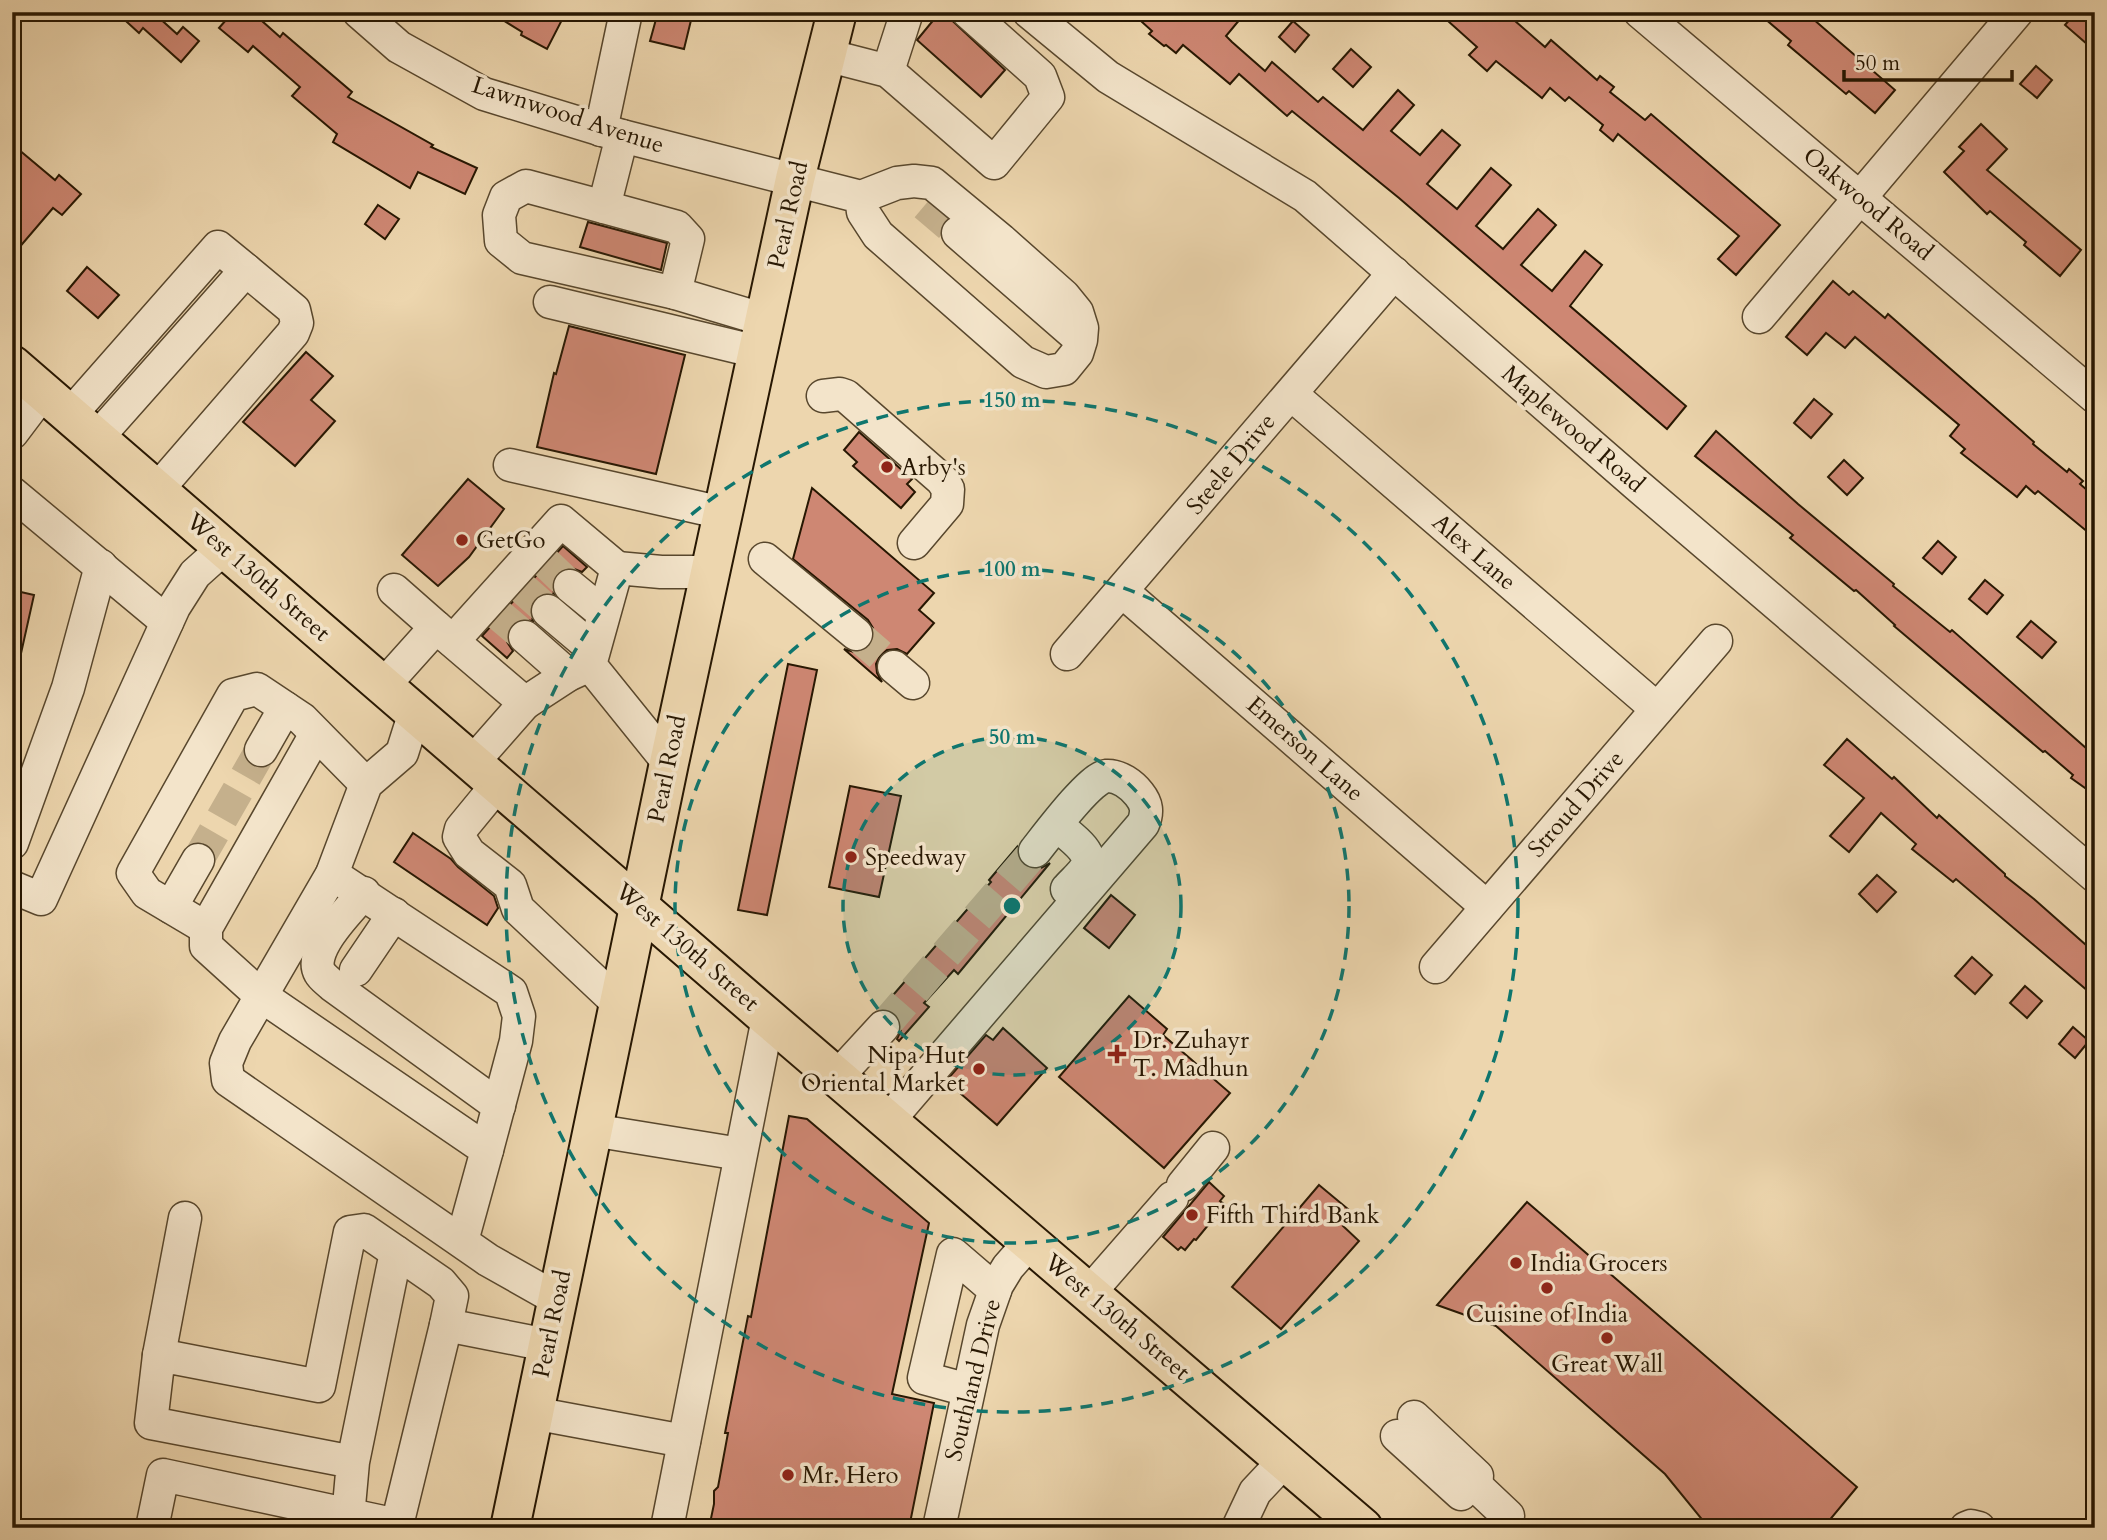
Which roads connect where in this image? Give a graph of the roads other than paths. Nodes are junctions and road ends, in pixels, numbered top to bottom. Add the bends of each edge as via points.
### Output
1 (359, 12) edge
2 (626, 12) edge
3 (837, 12) edge
4 (907, 12) edge
5 (968, 12) edge
6 (1029, 12) edge
7 (1640, 12) edge
8 (2017, 12) edge
9 (826, 55) junction
10 (888, 71) junction
11 (611, 133) junction
12 (795, 179) junction
13 (897, 183) junction
14 (861, 197) junction
15 (1861, 198) junction
16 (925, 205) tunnel mouth
17 (604, 207) junction
18 (958, 233) tunnel mouth
19 (1394, 273) junction
20 (675, 293) junction
21 (550, 302) dead end
22 (1759, 317) dead end
23 (761, 336) junction
24 (1081, 340) junction
25 (12, 365) edge
26 (1291, 394) junction
27 (823, 396) dead end
28 (2095, 397) edge
29 (70, 415) junction
30 (12, 433) edge
31 (510, 466) dead end
32 (157, 490) junction
33 (12, 493) edge
34 (723, 513) junction
35 (914, 543) dead end
36 (224, 548) junction
37 (765, 559) dead end
38 (101, 566) junction
39 (617, 568) junction
40 (710, 572) junction
41 (570, 586) tunnel mouth
42 (394, 590) dead end
43 (1123, 592) junction
44 (548, 611) tunnel mouth
45 (603, 613) junction
46 (167, 622) junction
47 (444, 634) junction
48 (856, 634) tunnel mouth
49 (525, 637) tunnel mouth
50 (1716, 641) dead end
51 (1068, 654) dead end
52 (584, 663) junction
53 (384, 685) junction
54 (525, 703) junction
55 (285, 708) junction
56 (1657, 709) junction
57 (415, 712) junction
58 (316, 734) junction
59 (261, 750) tunnel mouth
60 (669, 763) junction
61 (485, 773) junction
62 (366, 784) junction
63 (1057, 825) junction
64 (12, 843) edge
65 (1035, 851) tunnel mouth
66 (198, 860) tunnel mouth
67 (332, 874) junction
68 (2095, 876) edge
69 (12, 887) edge
70 (364, 893) junction
71 (638, 905) junction
72 (171, 907) junction
73 (1488, 907) junction
74 (394, 914) junction
75 (206, 928) junction
76 (1436, 967) dead end
77 (356, 970) dead end
78 (998, 993) junction
79 (260, 995) junction
80 (618, 1003) junction
81 (768, 1018) junction
82 (883, 1027) tunnel mouth
83 (837, 1077) junction
84 (499, 1106) junction
85 (888, 1121) junction
86 (592, 1130) junction
87 (1213, 1148) dead end
88 (486, 1150) junction
89 (740, 1154) junction
90 (185, 1218) dead end
91 (462, 1241) junction
92 (1030, 1242) junction
93 (396, 1252) junction
94 (995, 1290) junction
95 (1089, 1293) junction
96 (557, 1299) junction
97 (446, 1325) junction
98 (547, 1345) junction
99 (159, 1355) junction
100 (319, 1386) junction
101 (968, 1390) junction
102 (366, 1398) junction
103 (533, 1413) junction
104 (151, 1423) junction
105 (1405, 1426) dead end
106 (684, 1441) junction
107 (1285, 1460) junction
108 (353, 1462) junction
109 (163, 1475) junction
110 (1508, 1516) dead end
111 (348, 1522) edge
112 (401, 1527) edge
113 (152, 1528) edge
114 (510, 1528) edge
115 (667, 1528) edge
116 (939, 1528) edge
117 (1238, 1528) edge
118 (1363, 1528) edge
119 (1966, 1528) edge
120 (1979, 1528) edge

1 - 11 street, Lawnwood Avenue via 399,47 484,94
2 - 11 street
3 - 9 main road, Pearl Road
4 - 10 street
5 - 10 street via 1040,76 1048,97 994,163
6 - 19 street, Maplewood Road via 1108,77 1305,196
7 - 15 street, Oakwood Road
8 - 15 street
9 - 10 street
9 - 12 main road, Pearl Road
11 - 12 street, Lawnwood Avenue
11 - 17 street
12 - 14 street, Lawnwood Avenue
12 - 23 main road, Pearl Road
13 - 14 street
13 - 16 street
13 - 24 street via 932,183 1001,240 1077,312
14 - 24 street via 863,212 878,235 1023,362 1046,372 1064,369
15 - 22 street
15 - 28 street, Oakwood Road
17 - 20 street via 677,227 688,239
17 - 20 street via 526,186 506,197 499,215 501,241 522,258
18 - 24 street
19 - 26 street, Steele Drive
19 - 68 street, Maplewood Road
20 - 23 street
21 - 23 street
23 - 34 main road, Pearl Road
25 - 29 main road, West 130th Street
26 - 43 street, Steele Drive
26 - 56 street, Alex Lane
27 - 35 street via 846,396 942,480 947,504
29 - 30 street
29 - 32 main road, West 130th Street
29 - 32 street via 218,247 294,310 298,323 293,333
31 - 34 street
32 - 36 main road, West 130th Street
33 - 38 street
34 - 40 main road, Pearl Road
36 - 46 street via 195,574
36 - 53 main road, West 130th Street
37 - 48 street
38 - 46 street
38 - 64 street via 68,688
39 - 40 street
39 - 45 street
39 - 47 street via 561,521 539,556 492,610
40 - 60 main road, Pearl Road
41 - 45 street
42 - 47 street
43 - 51 street, Steele Drive
43 - 73 street, Emerson Lane
44 - 52 street
45 - 52 street
46 - 69 street via 41,899
47 - 53 street
47 - 54 street
49 - 52 street
50 - 56 street, Stroud Drive
52 - 54 street
52 - 60 street
53 - 57 main road, West 130th Street
54 - 61 street
55 - 58 street
55 - 59 street
55 - 72 street via 257,689 233,695 133,873 147,893
56 - 73 street, Stroud Drive
57 - 61 main road, West 130th Street
57 - 62 street via 401,753
58 - 62 street
58 - 75 street
60 - 71 main road, Pearl Road
61 - 71 main road, West 130th Street
61 - 80 street via 459,837 469,853 510,885 518,909
62 - 67 street
63 - 65 street
63 - 78 street via 1086,853 1088,864 1010,953
63 - 78 street via 1089,787 1106,776 1130,785 1147,810 1143,824
66 - 72 street
67 - 70 street
67 - 79 street
70 - 74 street
70 - 84 street via 332,930 317,956 320,973
71 - 80 main road, Pearl Road
71 - 81 main road, West 130th Street
72 - 75 street
73 - 76 street, Stroud Drive
74 - 77 street
74 - 84 street via 511,992 519,1016
75 - 79 street via 206,946
78 - 85 street
79 - 88 street
79 - 91 street via 226,1063 228,1080
80 - 86 main road, Pearl Road
81 - 83 main road, West 130th Street
81 - 89 street
82 - 83 street
83 - 85 main road, West 130th Street
84 - 88 street
85 - 92 main road, West 130th Street
86 - 89 street
86 - 96 main road, Pearl Road
87 - 95 street
88 - 91 street
89 - 106 street
90 - 99 street
91 - 96 street
92 - 94 street, Southland Drive
92 - 95 main road, West 130th Street
93 - 97 street via 452,1296
93 - 100 street via 363,1230 350,1232
93 - 102 street
94 - 101 street, Southland Drive
94 - 101 street via 953,1254 924,1378
95 - 107 main road, West 130th Street
96 - 98 main road, Pearl Road
97 - 98 street
97 - 112 street
98 - 103 main road, Pearl Road
99 - 100 street
99 - 104 street
100 - 102 street
101 - 116 street, Southland Drive
102 - 108 street
103 - 106 street
103 - 114 main road, Pearl Road
104 - 108 street
104 - 109 street
105 - 110 street
106 - 115 street
107 - 117 street via 1255,1492
107 - 118 main road, West 130th Street
108 - 111 street
109 - 111 street
109 - 113 street
111 - 112 street
119 - 120 street

